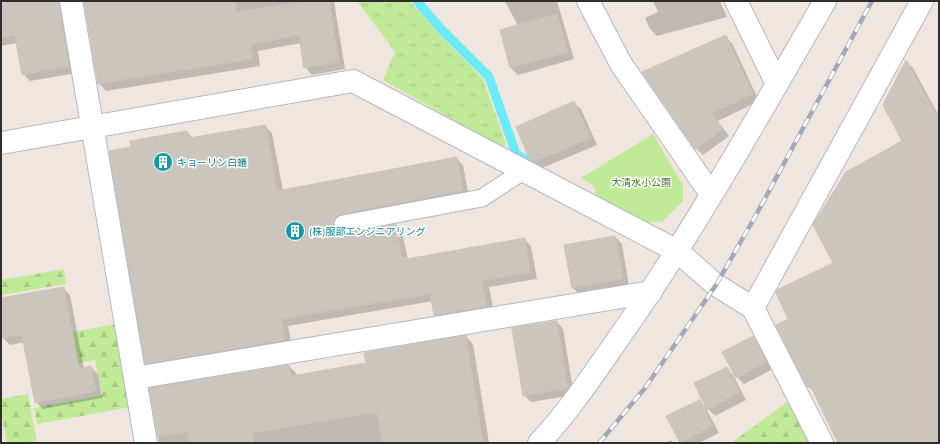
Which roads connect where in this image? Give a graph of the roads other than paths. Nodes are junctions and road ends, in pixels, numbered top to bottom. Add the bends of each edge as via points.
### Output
1 (71, 1) edge
2 (588, 1) edge
3 (736, 1) edge
4 (825, 1) edge
5 (922, 1) edge
6 (777, 84) junction
7 (93, 126) junction
8 (1, 143) edge
9 (523, 171) junction
10 (711, 194) junction
11 (343, 224) dead end
12 (677, 251) junction
13 (651, 292) junction
14 (753, 308) junction
15 (135, 378) junction
16 (146, 443) edge
17 (539, 443) edge
18 (822, 443) edge

1 - 7 street
2 - 10 street via 621,64
3 - 6 street
4 - 6 street
5 - 14 street
6 - 10 street
7 - 8 street
7 - 9 street via 353,81
7 - 15 street
9 - 11 lane via 482,198
9 - 12 street
10 - 12 street
12 - 13 street
12 - 14 street via 716,285
13 - 15 street
13 - 17 street via 560,422
14 - 18 street
15 - 16 street

